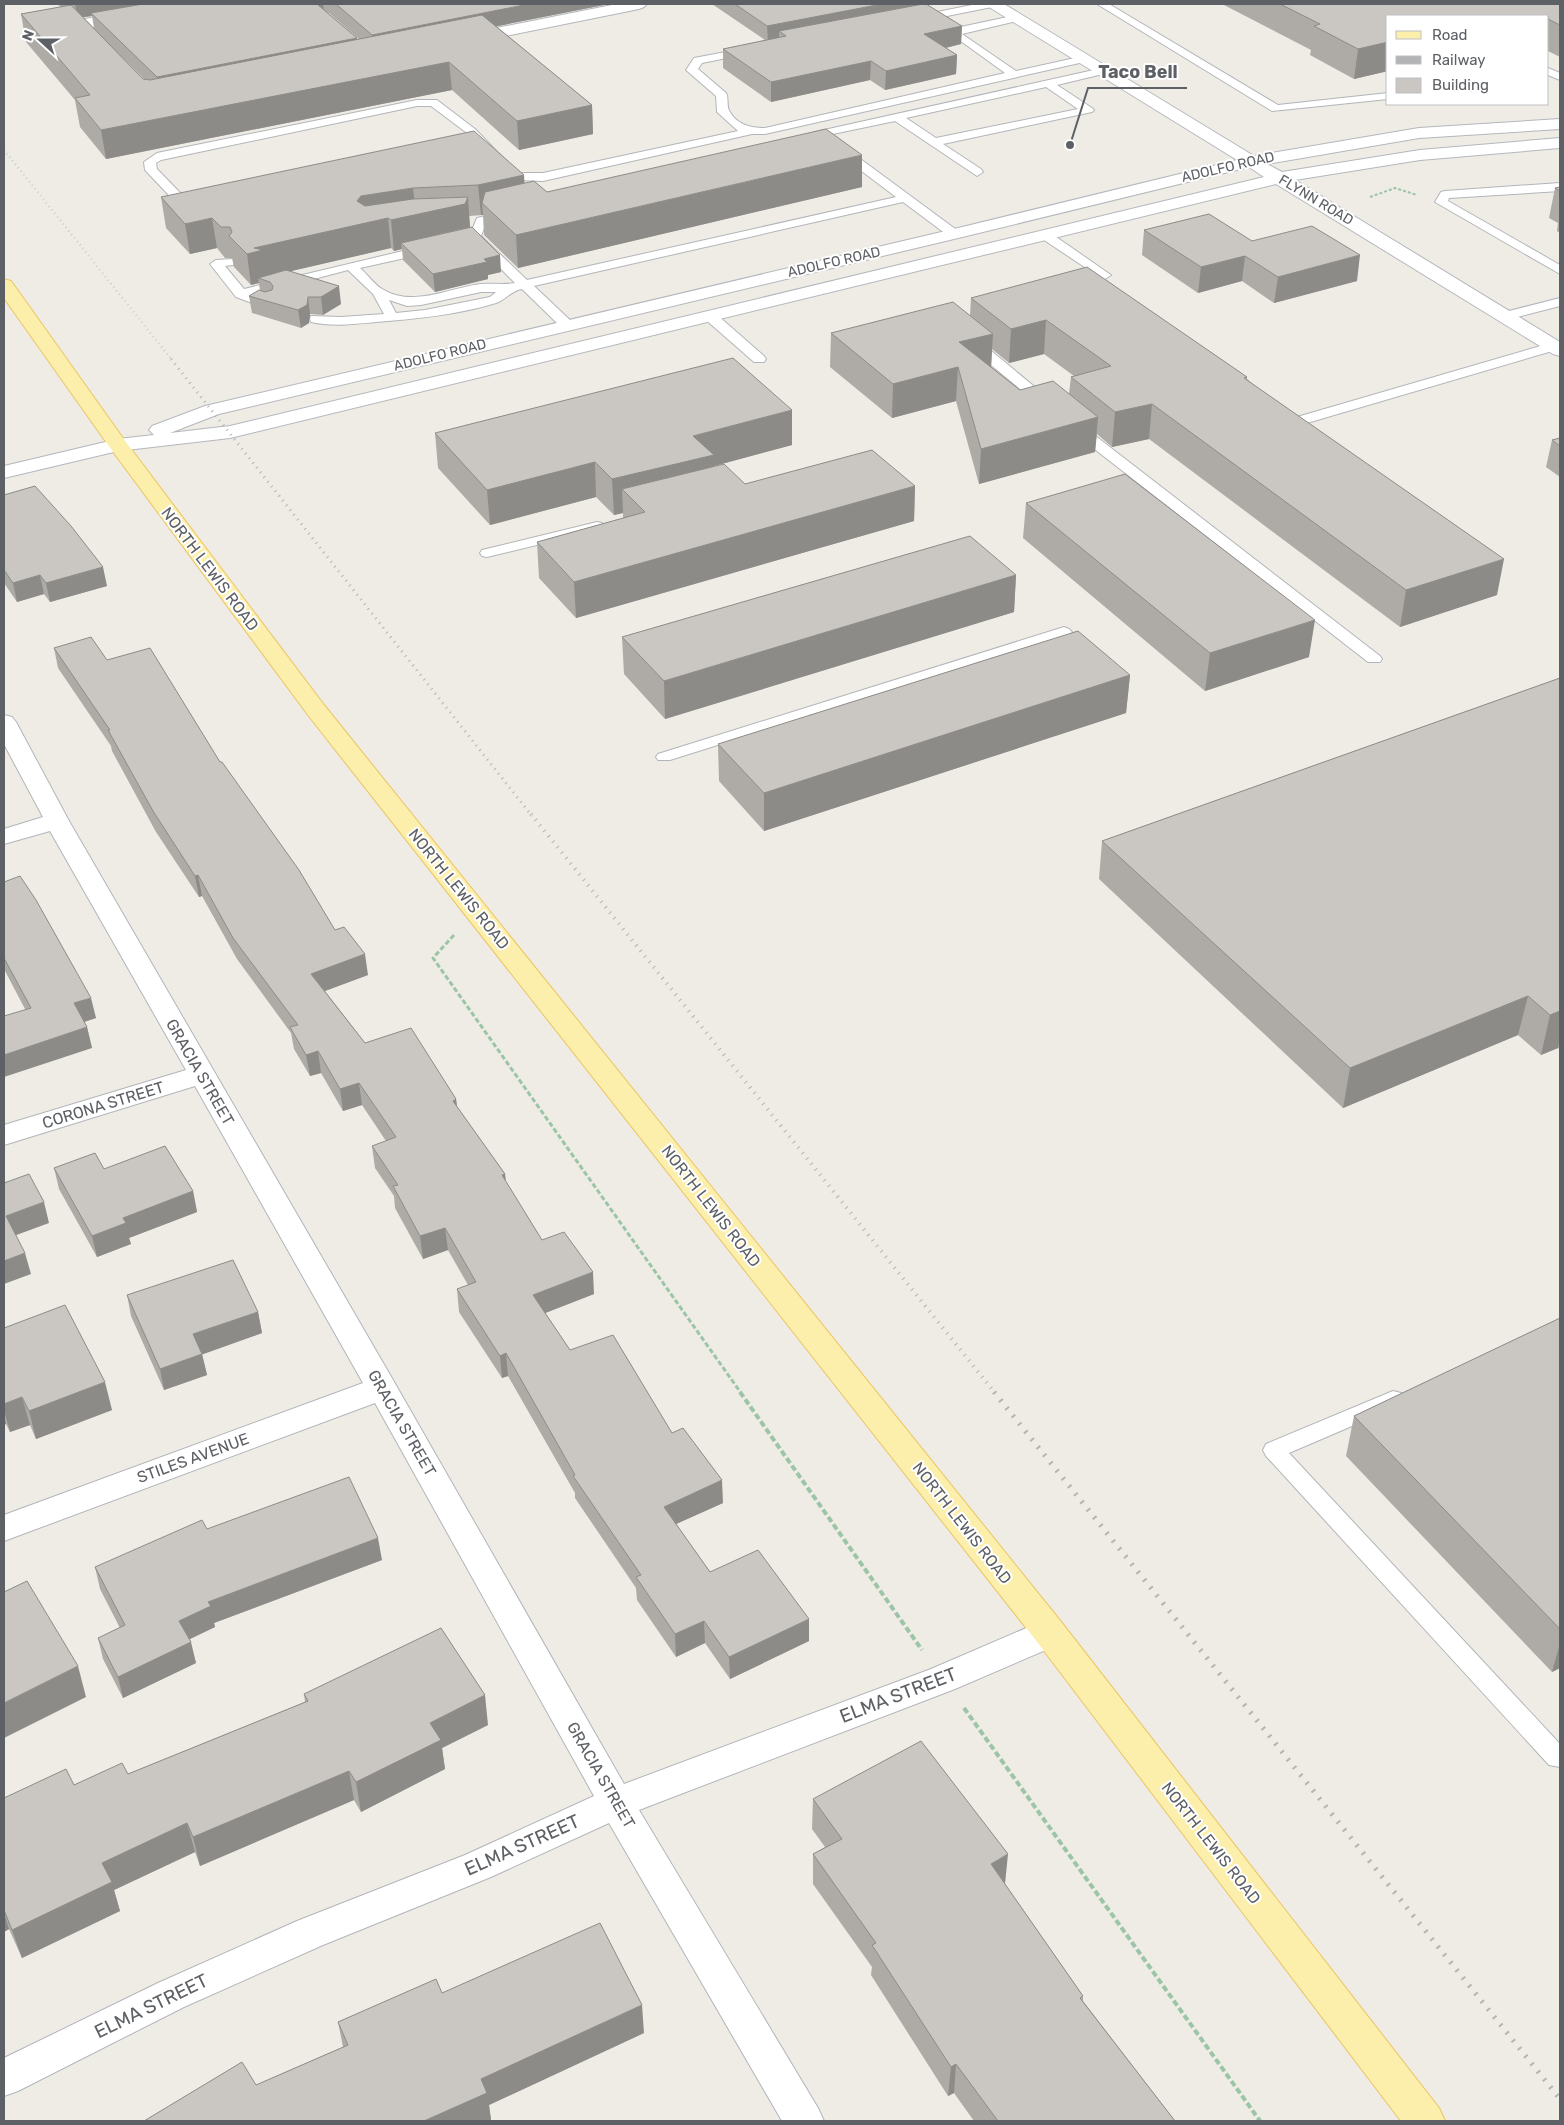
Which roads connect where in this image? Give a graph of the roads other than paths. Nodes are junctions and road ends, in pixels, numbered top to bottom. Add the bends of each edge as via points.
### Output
1 (193, 4) edge
2 (639, 4) edge
3 (993, 4) edge
4 (1102, 4) edge
5 (918, 8) edge
6 (931, 16) junction
7 (1017, 18) junction
8 (902, 22) edge
9 (93, 39) edge
10 (448, 42) edge
11 (757, 49) edge
12 (1084, 59) junction
13 (1103, 71) junction
14 (1015, 75) junction
15 (1047, 83) junction
16 (1386, 96) edge
17 (896, 116) junction
18 (1560, 124) edge
19 (748, 132) junction
20 (827, 140) junction
21 (934, 142) junction
22 (1560, 143) edge
23 (808, 144) edge
24 (1252, 161) junction
25 (977, 172) dead end
26 (1280, 178) junction
27 (1560, 187) edge
28 (906, 198) junction
29 (207, 207) edge
30 (520, 212) edge
31 (954, 234) junction
32 (1045, 235) junction
33 (477, 238) junction
34 (397, 242) edge
35 (459, 242) edge
36 (441, 246) edge
37 (378, 260) junction
38 (229, 262) edge
39 (351, 266) junction
40 (1560, 270) edge
41 (1105, 275) dead end
42 (4, 285) edge
43 (523, 285) junction
44 (508, 288) junction
45 (378, 292) junction
46 (241, 294) junction
47 (1560, 302) edge
48 (267, 304) edge
49 (1506, 316) junction
50 (711, 317) junction
51 (393, 318) junction
52 (316, 319) dead end
53 (568, 324) junction
54 (961, 334) edge
55 (1557, 348) edge
56 (759, 360) dead end
57 (1302, 420) edge
58 (118, 445) junction
59 (4, 472) edge
60 (610, 522) edge
61 (487, 553) dead end
62 (1064, 632) dead end
63 (1374, 659) dead end
64 (4, 722) edge
65 (664, 757) dead end
66 (57, 821) junction
67 (4, 837) edge
68 (202, 1075) junction
69 (4, 1136) edge
70 (382, 1388) junction
71 (1408, 1392) edge
72 (4, 1528) edge
73 (1050, 1633) junction
74 (1560, 1758) edge
75 (616, 1803) junction
76 (4, 2078) edge
77 (804, 2121) edge
78 (1425, 2121) edge

1 - 9 main road via 79,25
2 - 10 main road
3 - 6 lane
3 - 7 main road, FLYNN ROAD
4 - 16 lane via 1276,109
5 - 6 lane
6 - 8 lane
7 - 12 main road, FLYNN ROAD
7 - 14 lane via 960,30 956,34
11 - 19 lane via 698,60 692,70 722,95 723,112 740,129
12 - 13 main road, FLYNN ROAD
12 - 14 lane
13 - 15 lane
13 - 24 main road, FLYNN ROAD
14 - 19 lane via 765,131
15 - 17 lane
15 - 21 lane via 1088,110
17 - 20 lane via 819,134
17 - 21 lane
18 - 24 main road, ADOLFO ROAD via 1419,133
19 - 29 lane via 544,177 518,176 484,151 471,131 432,102 417,103 157,157 150,162 151,170 186,206
20 - 23 lane
20 - 28 lane
21 - 25 lane
22 - 26 main road, ADOLFO ROAD via 1418,154
24 - 26 main road, FLYNN ROAD
24 - 31 main road, ADOLFO ROAD
26 - 32 main road, ADOLFO ROAD
26 - 49 main road, FLYNN ROAD
27 - 40 lane via 1444,195 1440,202
28 - 31 lane
28 - 43 lane
30 - 33 lane via 477,221
31 - 53 main road, ADOLFO ROAD
32 - 41 lane
32 - 50 main road, ADOLFO ROAD
33 - 35 lane
33 - 43 lane
34 - 37 lane
36 - 37 lane
37 - 39 lane
38 - 46 lane via 216,264
39 - 45 lane
39 - 46 lane
42 - 58 main road, NORTH LEWIS ROAD
43 - 44 lane
43 - 53 lane
44 - 45 lane via 481,288 421,302 407,302
44 - 51 lane via 494,300
45 - 51 lane
46 - 48 lane
47 - 49 lane
49 - 55 main road, FLYNN ROAD
50 - 56 lane
50 - 58 main road, ADOLFO ROAD via 230,432
51 - 52 lane
53 - 58 main road, ADOLFO ROAD via 212,410
54 - 63 lane via 1128,469
55 - 57 lane
58 - 59 main road, ADOLFO ROAD
58 - 73 main road, NORTH LEWIS ROAD via 316,710
60 - 61 lane
62 - 65 lane
64 - 66 main road, GRACIA STREET
66 - 67 main road
66 - 68 main road, GRACIA STREET
68 - 69 main road, CORONA STREET
68 - 70 main road, GRACIA STREET
70 - 72 main road, STILES AVENUE
70 - 75 main road, GRACIA STREET
71 - 74 lane via 1274,1450
73 - 75 main road, ELMA STREET via 943,1679
73 - 78 main road, NORTH LEWIS ROAD
75 - 76 main road, ELMA STREET via 478,1866 310,1933 171,1995
75 - 77 main road, GRACIA STREET

